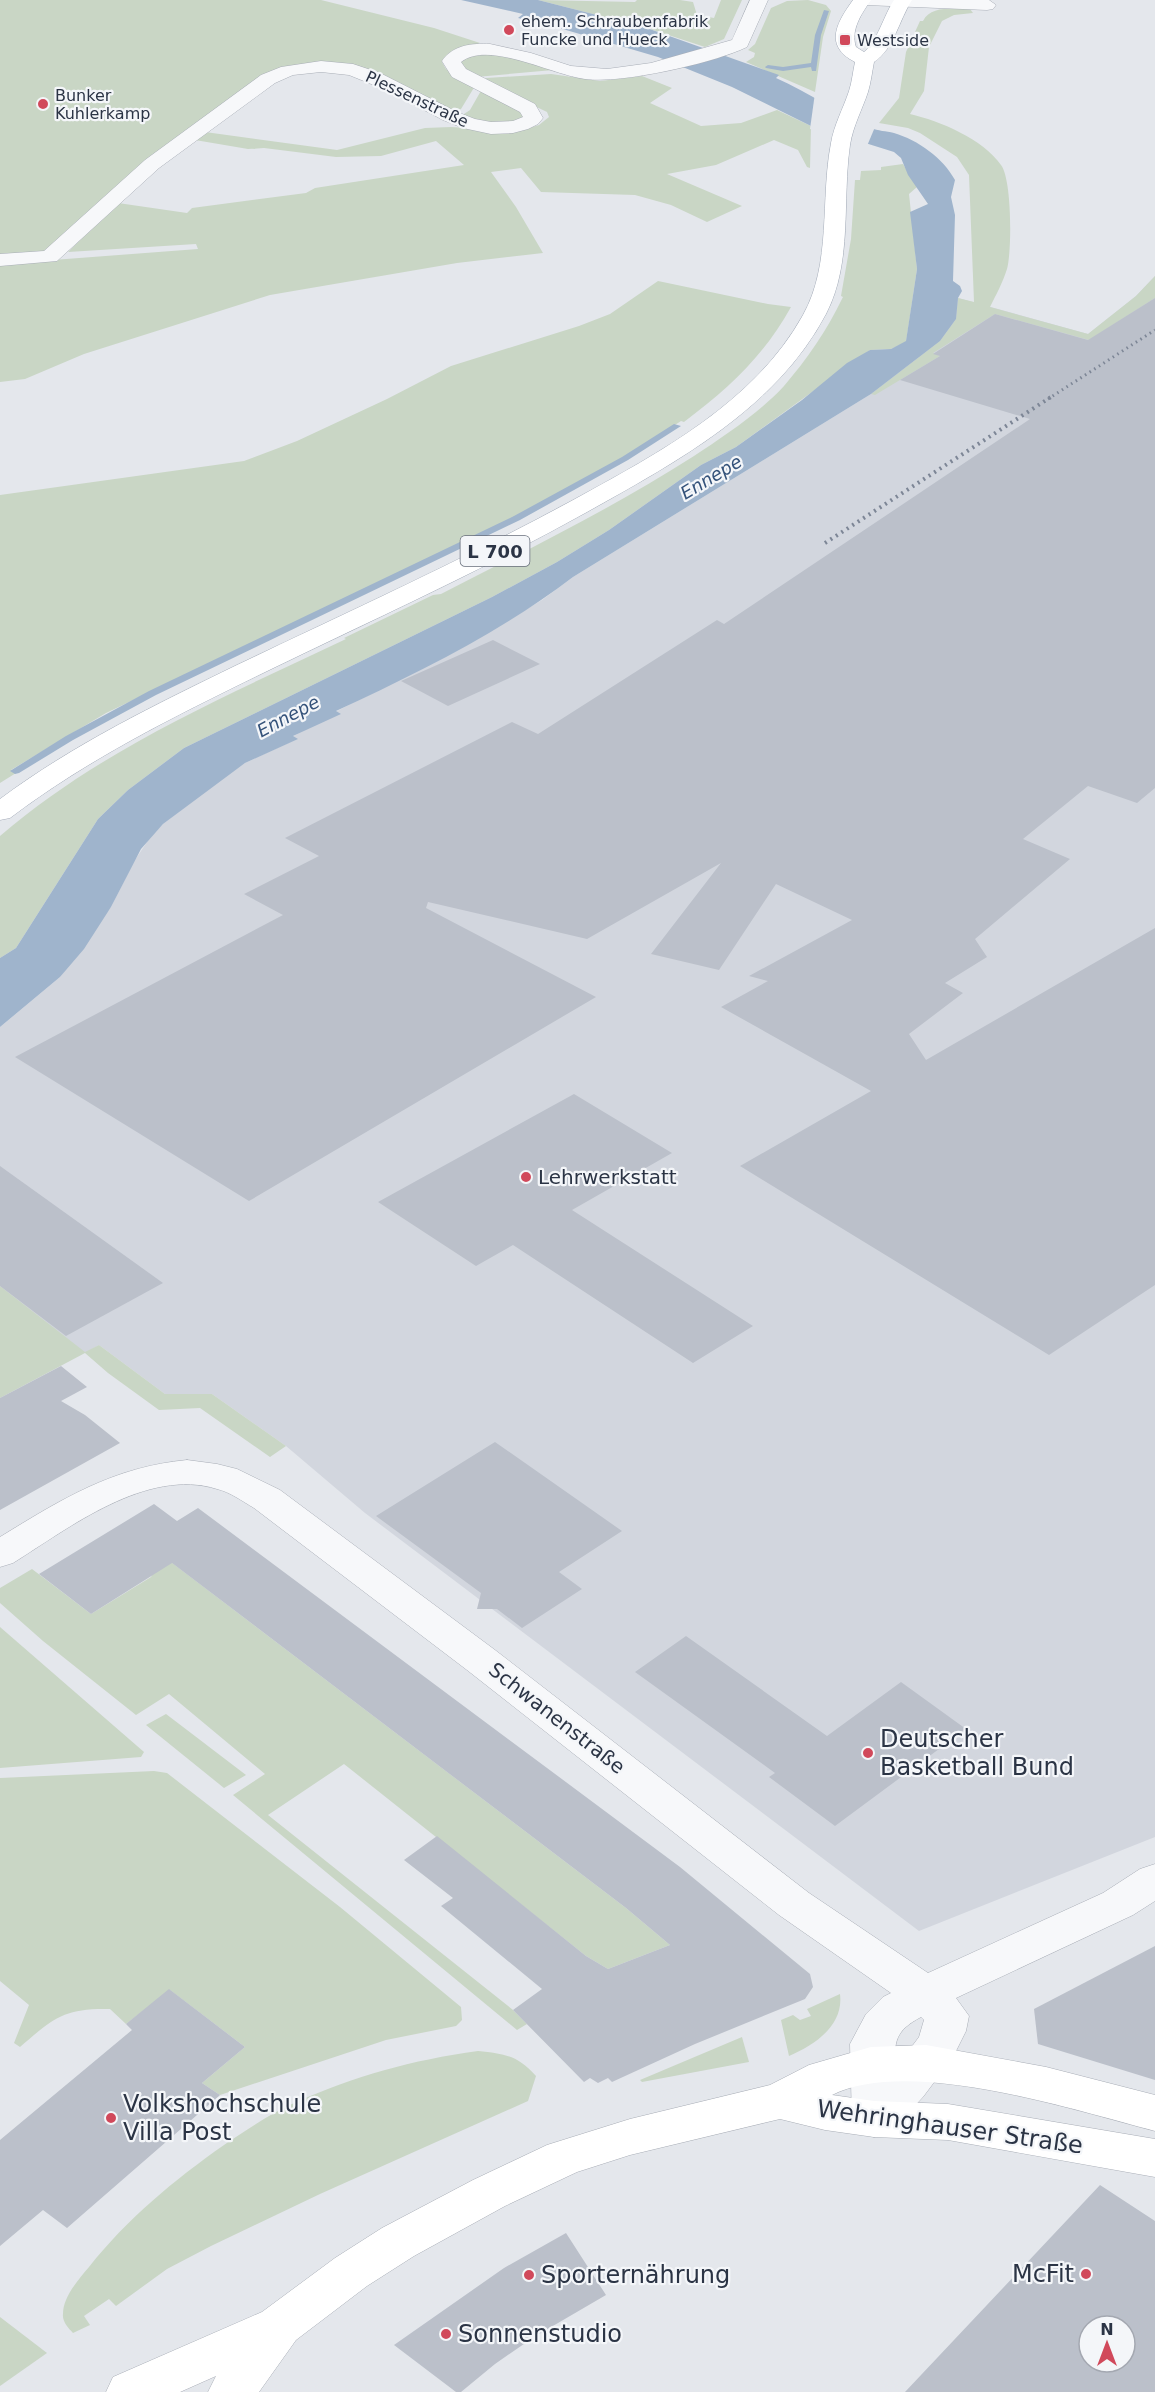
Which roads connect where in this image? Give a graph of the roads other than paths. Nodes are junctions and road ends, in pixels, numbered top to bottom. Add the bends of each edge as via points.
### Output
1 (759, 0) edge
2 (864, 0) edge
3 (902, 2) edge
4 (987, 5) dead end
5 (865, 59) junction
6 (0, 260) edge
7 (0, 812) edge
8 (0, 1554) edge
9 (1155, 1880) edge
10 (925, 1993) junction
11 (926, 2063) junction
12 (871, 2065) junction
13 (780, 2101) junction
14 (1155, 2113) edge
15 (874, 2119) junction
16 (1155, 2158) edge
17 (279, 2326) junction
18 (130, 2392) edge
19 (232, 2392) edge

1 - 6 street, Plessenstraße via 740,43 620,74 588,75 490,49 455,56 451,61 459,73 532,112 533,118 526,124 506,128 462,122 354,70 317,67 283,72 152,164 50,257
2 - 3 street
2 - 5 main road via 853,12 844,40 848,49
3 - 4 street
3 - 5 main road, L 700 via 878,51
5 - 7 main road, L 700 via 858,94 840,145 823,295 816,313 784,361 752,393 630,479 536,531 137,723 60,769
8 - 10 street, Schwanenstraße via 104,1492 143,1478 177,1473 218,1476 238,1483 267,1499 490,1667 794,1904
9 - 10 street via 1118,1904
10 - 11 street, Schwanenstraße via 947,2016 946,2028
10 - 12 street via 898,2009 881,2026 872,2044
11 - 12 main road, Wehringhauser Straße
11 - 14 main road, Wehringhauser Straße via 1046,2085
11 - 15 street, Schwanenstraße
12 - 13 main road, Wehringhauser Straße via 825,2078
12 - 15 street
13 - 15 main road, Wehringhauser Straße
13 - 17 main road, Wehringhauser Straße via 630,2137 563,2158 398,2242
15 - 16 main road, Wehringhauser Straße via 948,2122
17 - 18 main road, Wehringhauser Straße
17 - 19 main road, Wehringhauser Straße

